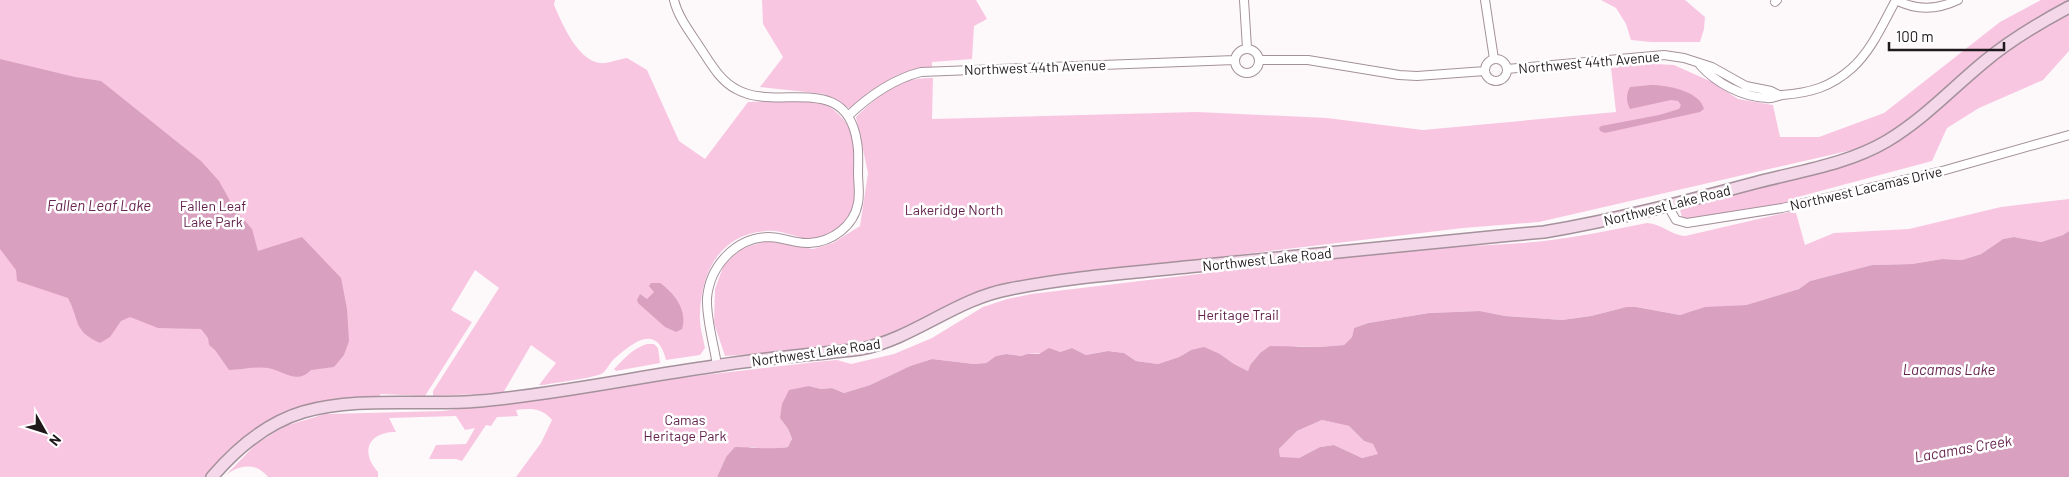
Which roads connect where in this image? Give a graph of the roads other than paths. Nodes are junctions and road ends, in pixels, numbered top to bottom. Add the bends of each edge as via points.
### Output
1 (674, 0) edge
2 (1244, 0) edge
3 (1485, 0) edge
4 (1896, 0) edge
5 (1957, 0) edge
6 (2069, 6) edge
7 (1247, 48) junction
8 (1494, 59) junction
9 (1235, 60) junction
10 (1259, 60) junction
11 (1507, 70) junction
12 (1484, 71) junction
13 (848, 116) junction
14 (2069, 135) edge
15 (1668, 206) junction
16 (717, 365) junction
17 (212, 477) edge

1 - 13 street via 679,15 715,70 735,89 757,97 815,97 830,102
2 - 7 street
3 - 8 street
4 - 5 street via 1913,8 1926,9
4 - 11 street, Northwest 44th Avenue via 1868,50 1852,68 1810,92 1770,99 1741,92 1710,76 1699,64 1684,58 1653,55
6 - 15 main road, Northwest Lake Road via 2008,42 1932,109 1901,132 1861,154
7 - 9 street via 1239,51
7 - 10 street via 1256,53
8 - 11 street, Northwest 44th Avenue via 1504,62
8 - 12 street via 1487,63
9 - 10 street via 1238,69 1246,73 1255,70
9 - 13 street, Northwest 44th Avenue via 921,72 888,85
10 - 12 street, Northwest 44th Avenue via 1308,60 1417,76
11 - 12 street, Northwest 44th Avenue via 1504,77 1496,81 1488,78
13 - 16 street via 858,154 858,203 854,215 842,231 824,241 803,244 773,237 760,238 735,248 722,259 711,280 707,298
14 - 15 street, Northwest Lacamas Drive via 1942,171 1782,208 1687,223 1676,220
15 - 16 main road, Northwest Lake Road via 1544,232 1184,267 1009,289 966,302 881,345 861,350
16 - 17 main road, Northwest Lake Road via 479,401 324,407 302,412 265,429 248,441

